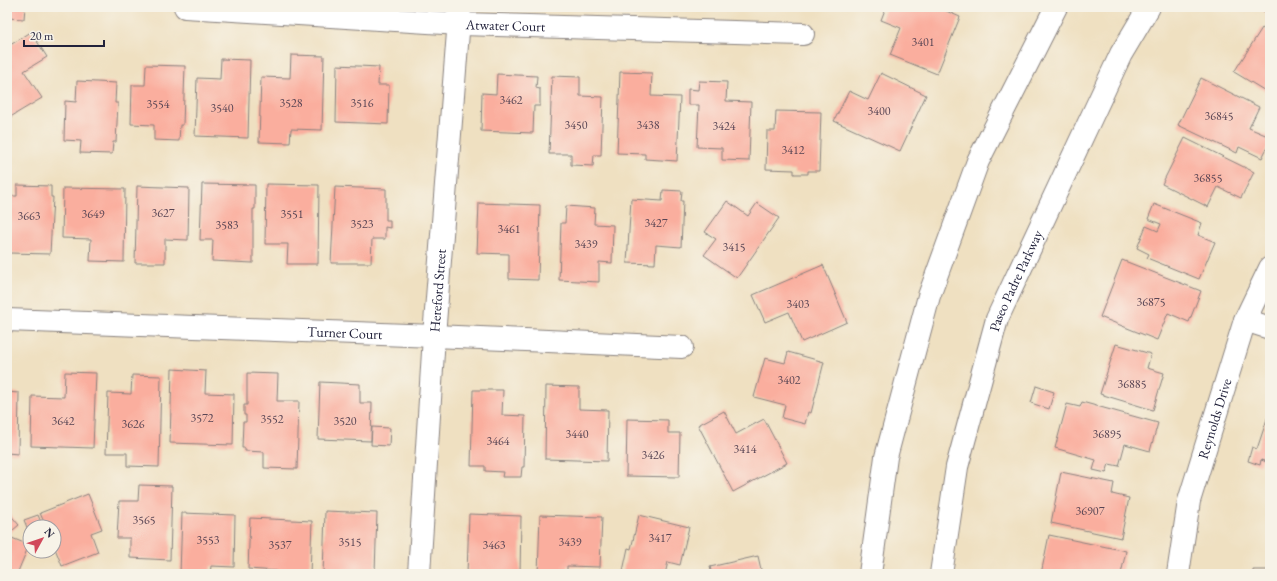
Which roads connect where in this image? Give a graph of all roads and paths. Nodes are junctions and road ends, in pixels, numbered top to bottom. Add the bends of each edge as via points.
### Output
1 (185, 7) edge
2 (1056, 7) edge
3 (1149, 7) edge
4 (460, 16) edge
5 (803, 34) dead end
6 (1270, 268) edge
7 (7, 320) edge
8 (1245, 320) junction
9 (1270, 328) edge
10 (434, 336) junction
11 (682, 347) dead end
12 (420, 574) edge
13 (870, 574) edge
14 (941, 574) edge
15 (1178, 574) edge

1 - 4 street, Atwater Court
2 - 13 street via 978,161 929,296 886,457
3 - 14 street, Paseo Padre Parkway via 1120,54 997,319 957,467
4 - 5 street, Atwater Court
4 - 10 street, Hereford Street
6 - 8 street, Reynolds Drive
7 - 10 street, Turner Court
8 - 9 street
8 - 15 street, Reynolds Drive via 1189,501
10 - 11 street, Turner Court
10 - 12 street, Hereford Street

